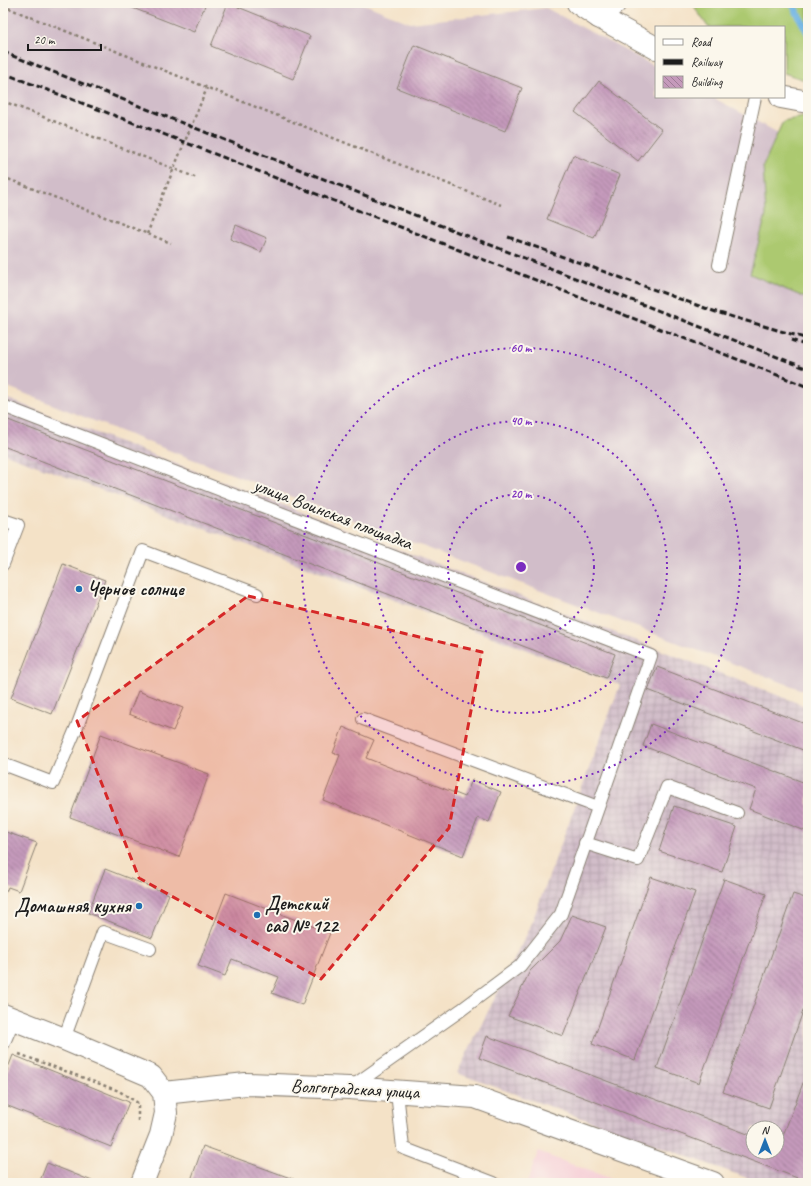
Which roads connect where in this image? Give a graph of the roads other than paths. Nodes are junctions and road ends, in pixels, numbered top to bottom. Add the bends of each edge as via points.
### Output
1 (578, 3) edge
2 (607, 10) edge
3 (655, 47) edge
4 (755, 98) edge
5 (785, 98) edge
6 (808, 102) edge
7 (719, 265) dead end
8 (3, 406) edge
9 (3, 520) edge
10 (3, 564) edge
11 (257, 594) dead end
12 (363, 719) dead end
13 (3, 764) edge
14 (598, 807) junction
15 (737, 813) dead end
16 (585, 843) junction
17 (150, 950) dead end
18 (8, 1017) edge
19 (64, 1039) junction
20 (3, 1045) edge
21 (349, 1088) junction
22 (397, 1092) junction
23 (164, 1093) junction
24 (142, 1183) edge
25 (494, 1183) edge
26 (713, 1183) edge

1 - 2 street
2 - 3 street
4 - 7 lane
5 - 6 street
8 - 14 lane, улица Воинская площадка via 651,656
9 - 10 lane via 18,526
11 - 13 lane via 143,552 53,783
12 - 14 lane
14 - 16 lane
15 - 16 lane via 667,787 638,860
16 - 21 lane via 560,914 520,966
17 - 19 lane via 103,932
18 - 19 street
18 - 20 lane
19 - 23 street via 150,1076
21 - 22 street, Волгоградская улица
21 - 23 street, Волгоградская улица via 246,1084
22 - 25 lane via 403,1148
22 - 26 street, Волгоградская улица via 475,1096
23 - 24 street via 166,1113 161,1135

